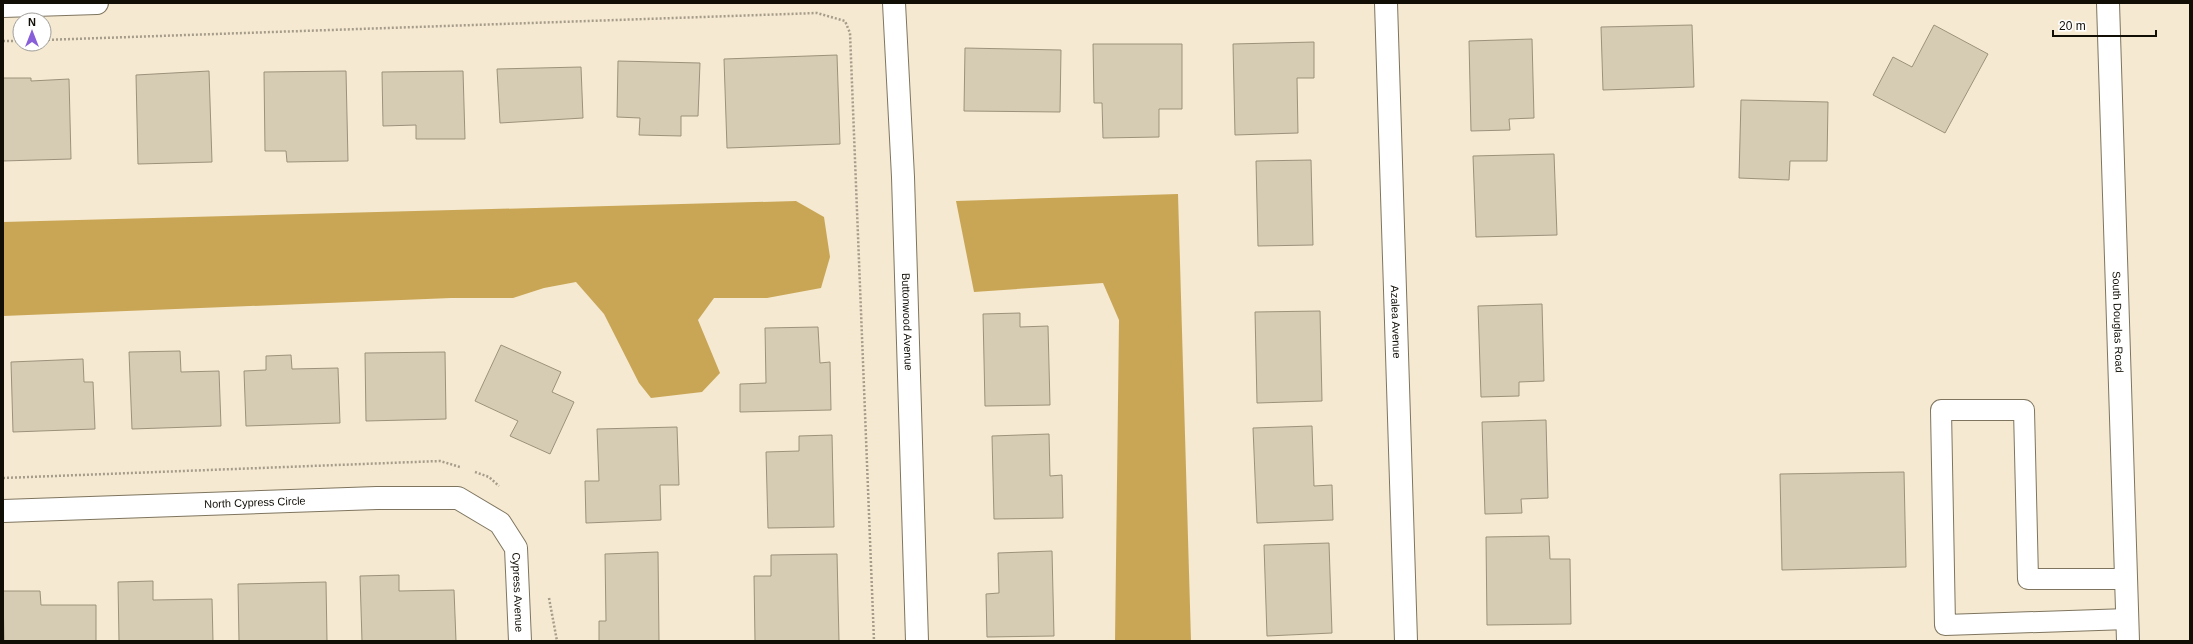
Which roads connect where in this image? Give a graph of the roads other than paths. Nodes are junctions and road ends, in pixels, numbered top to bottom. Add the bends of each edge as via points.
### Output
1 (97, 3) edge
2 (894, 3) edge
3 (1386, 3) edge
4 (2108, 3) edge
5 (3, 6) edge
6 (3, 512) edge
7 (500, 523) joint
8 (2126, 579) junction
9 (2128, 619) junction
10 (520, 641) edge
11 (917, 641) edge
12 (1406, 641) edge
13 (2128, 641) edge

1 - 5 street
2 - 11 street, Buttonwood Avenue via 903,177
3 - 12 street, Azalea Avenue
4 - 8 street, South Douglas Road
6 - 7 street, North Cypress Circle via 377,498 458,498
7 - 10 street, Cypress Avenue via 516,548
8 - 9 street, South Douglas Road
8 - 9 lane via 2028,579 2024,410 1941,410 1945,625
9 - 13 street, South Douglas Road

